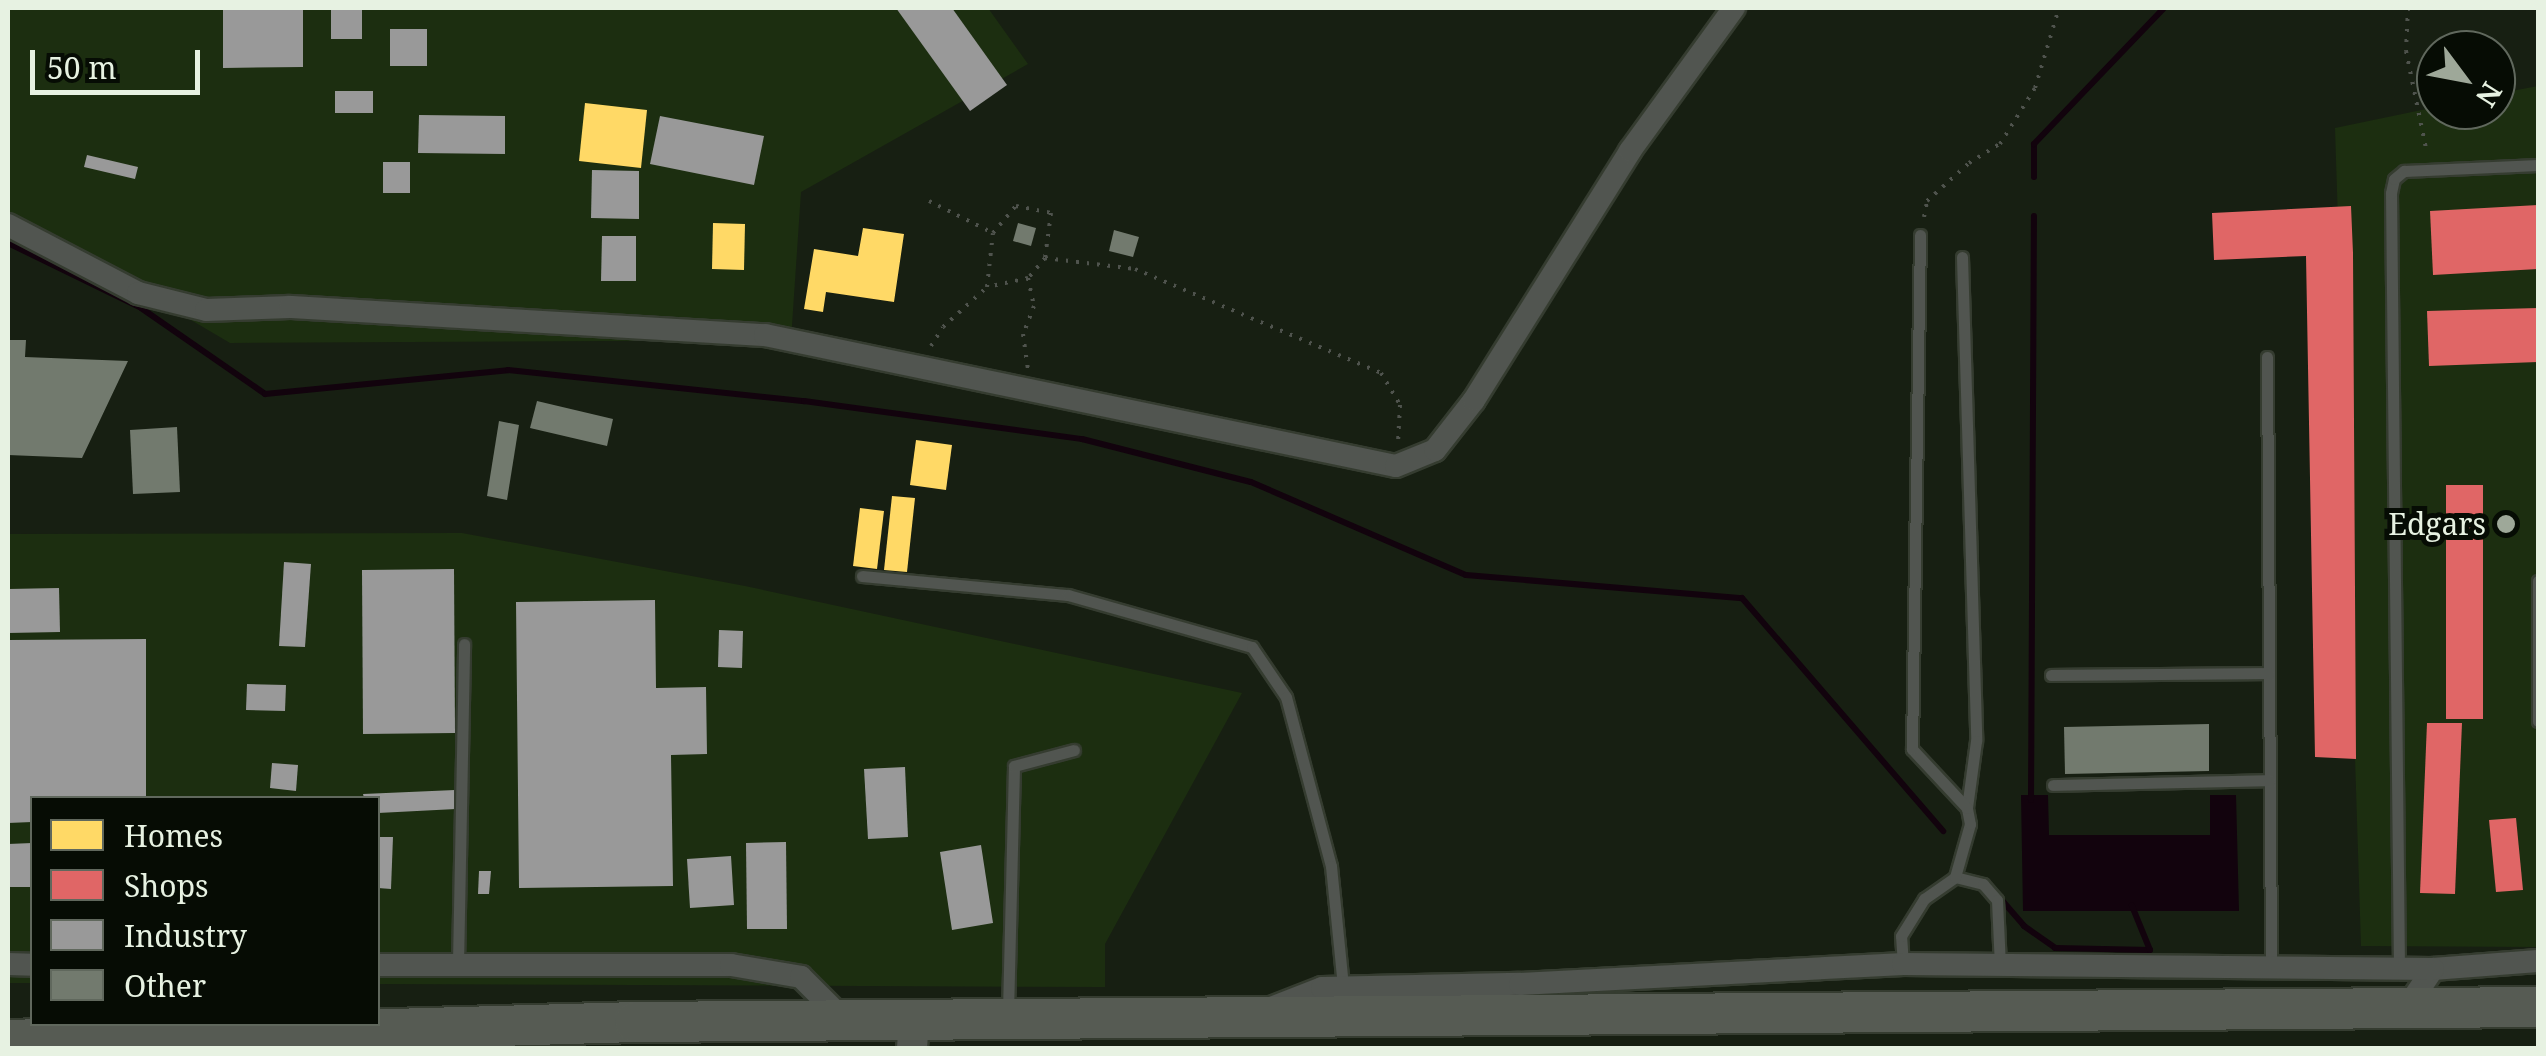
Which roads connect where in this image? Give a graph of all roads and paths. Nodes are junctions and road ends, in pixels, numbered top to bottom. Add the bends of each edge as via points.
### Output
1 (1734, 8) edge
2 (2059, 8) edge
3 (2408, 8) edge
4 (2538, 165) edge
5 (2430, 168) junction
6 (930, 201) dead end
7 (8, 225) edge
8 (993, 233) junction
9 (1920, 235) joint
10 (1962, 257) dead end
11 (1046, 258) junction
12 (1028, 278) junction
13 (987, 287) junction
14 (2267, 357) dead end
15 (918, 367) junction
16 (1031, 388) junction
17 (1396, 466) junction
18 (862, 576) dead end
19 (2538, 582) edge
20 (464, 644) dead end
21 (2269, 672) junction
22 (2052, 675) dead end
23 (2538, 721) edge
24 (1074, 750) dead end
25 (2270, 780) junction
26 (2053, 785) dead end
27 (1967, 808) junction
28 (1955, 877) junction
29 (2538, 961) edge
30 (458, 964) junction
31 (1903, 964) junction
32 (380, 965) edge
33 (2000, 965) junction
34 (2271, 966) junction
35 (2433, 969) junction
36 (1343, 987) junction
37 (2404, 987) junction
38 (2538, 1007) edge
39 (1245, 1018) junction
40 (1008, 1021) junction
41 (846, 1022) junction
42 (549, 1024) junction
43 (913, 1035) edge
44 (8, 1040) edge
45 (594, 1048) edge

1 - 17 street via 1630,151 1474,400 1435,450
2 - 9 path via 2035,88 2000,144 1927,200
3 - 5 path via 2406,51
4 - 5 lane
5 - 37 lane via 2404,171 2391,193
6 - 8 path
7 - 15 street via 138,293 206,310 290,307 764,335
8 - 11 path via 1016,206 1052,212
8 - 13 path
9 - 27 lane via 1912,749
10 - 27 lane via 1976,742
11 - 12 path
11 - 17 path via 1135,269 1381,373 1400,405
12 - 13 path
12 - 16 path via 1034,306 1022,334
13 - 15 path via 943,327
14 - 21 lane
15 - 16 street
16 - 17 street
18 - 36 lane via 1068,595 1252,647 1286,697 1332,866
19 - 23 lane
20 - 30 lane
21 - 22 lane
21 - 25 lane
24 - 40 lane via 1014,766
25 - 26 lane
25 - 34 lane
27 - 28 lane via 1970,824
28 - 31 lane via 1924,899 1902,936
28 - 33 lane via 1983,884 1998,900
29 - 35 street
30 - 32 street
30 - 41 street via 732,965 801,977
31 - 33 street
31 - 36 street
33 - 34 street
34 - 37 street
35 - 37 street
35 - 37 street
36 - 39 street via 1322,988
37 - 38 highway
37 - 39 highway
39 - 40 highway
40 - 43 highway
41 - 42 highway
41 - 43 highway
42 - 44 highway
42 - 45 highway

